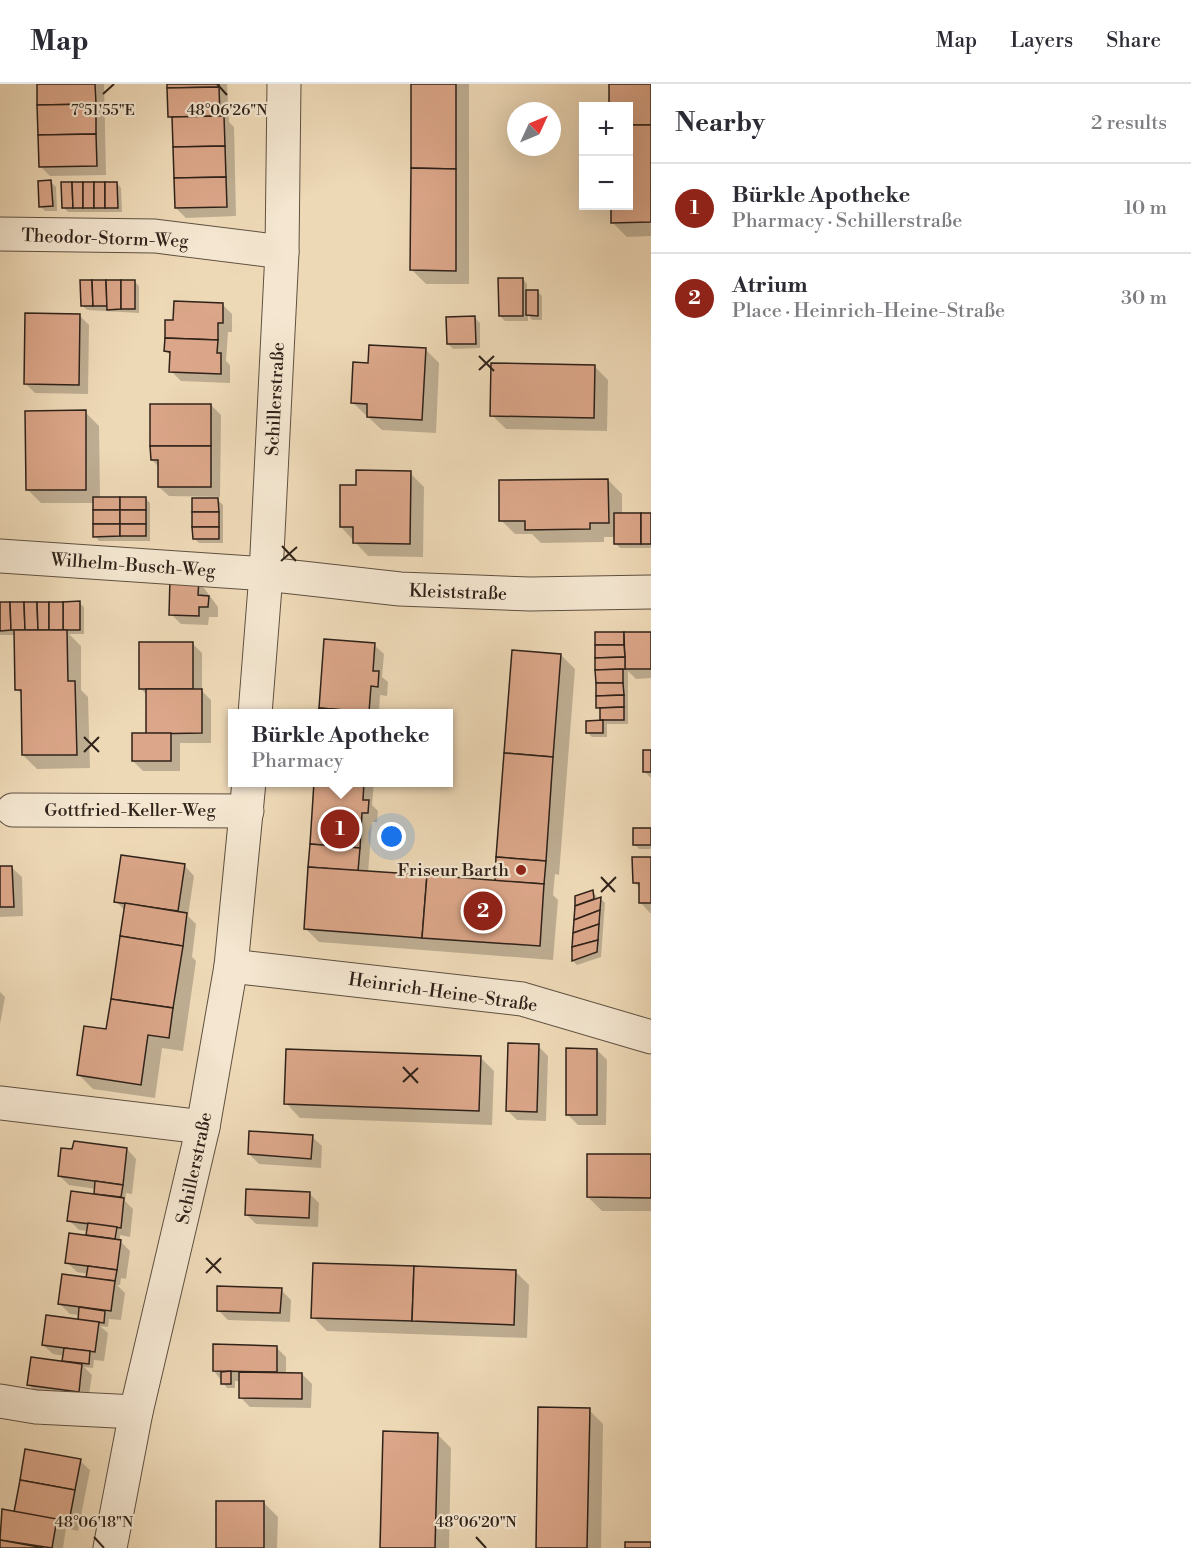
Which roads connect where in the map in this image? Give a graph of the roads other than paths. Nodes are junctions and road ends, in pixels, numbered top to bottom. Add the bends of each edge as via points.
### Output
1 (284, 84) edge
2 (0, 234) edge
3 (282, 252) junction
4 (0, 556) edge
5 (266, 574) junction
6 (651, 592) edge
7 (255, 709) edge
8 (248, 797) edge
9 (13, 810) dead end
10 (231, 966) junction
11 (651, 1036) edge
12 (0, 1103) edge
13 (203, 1127) junction
14 (0, 1401) edge
15 (135, 1412) junction
16 (110, 1548) edge

1 - 3 street, Schillerstraße
2 - 3 street, Theodor-Storm-Weg via 155,236
3 - 5 street, Schillerstraße
4 - 5 street, Wilhelm-Busch-Weg
5 - 6 street, Kleiststraße via 400,589 530,594
5 - 7 street, Schillerstraße
8 - 9 street, Gottfried-Keller-Weg
8 - 10 street, Schillerstraße
10 - 11 street, Heinrich-Heine-Straße via 522,999
10 - 13 street, Schillerstraße
12 - 13 street
13 - 15 street, Schillerstraße
14 - 15 street via 36,1407
15 - 16 street, Schillerstraße

